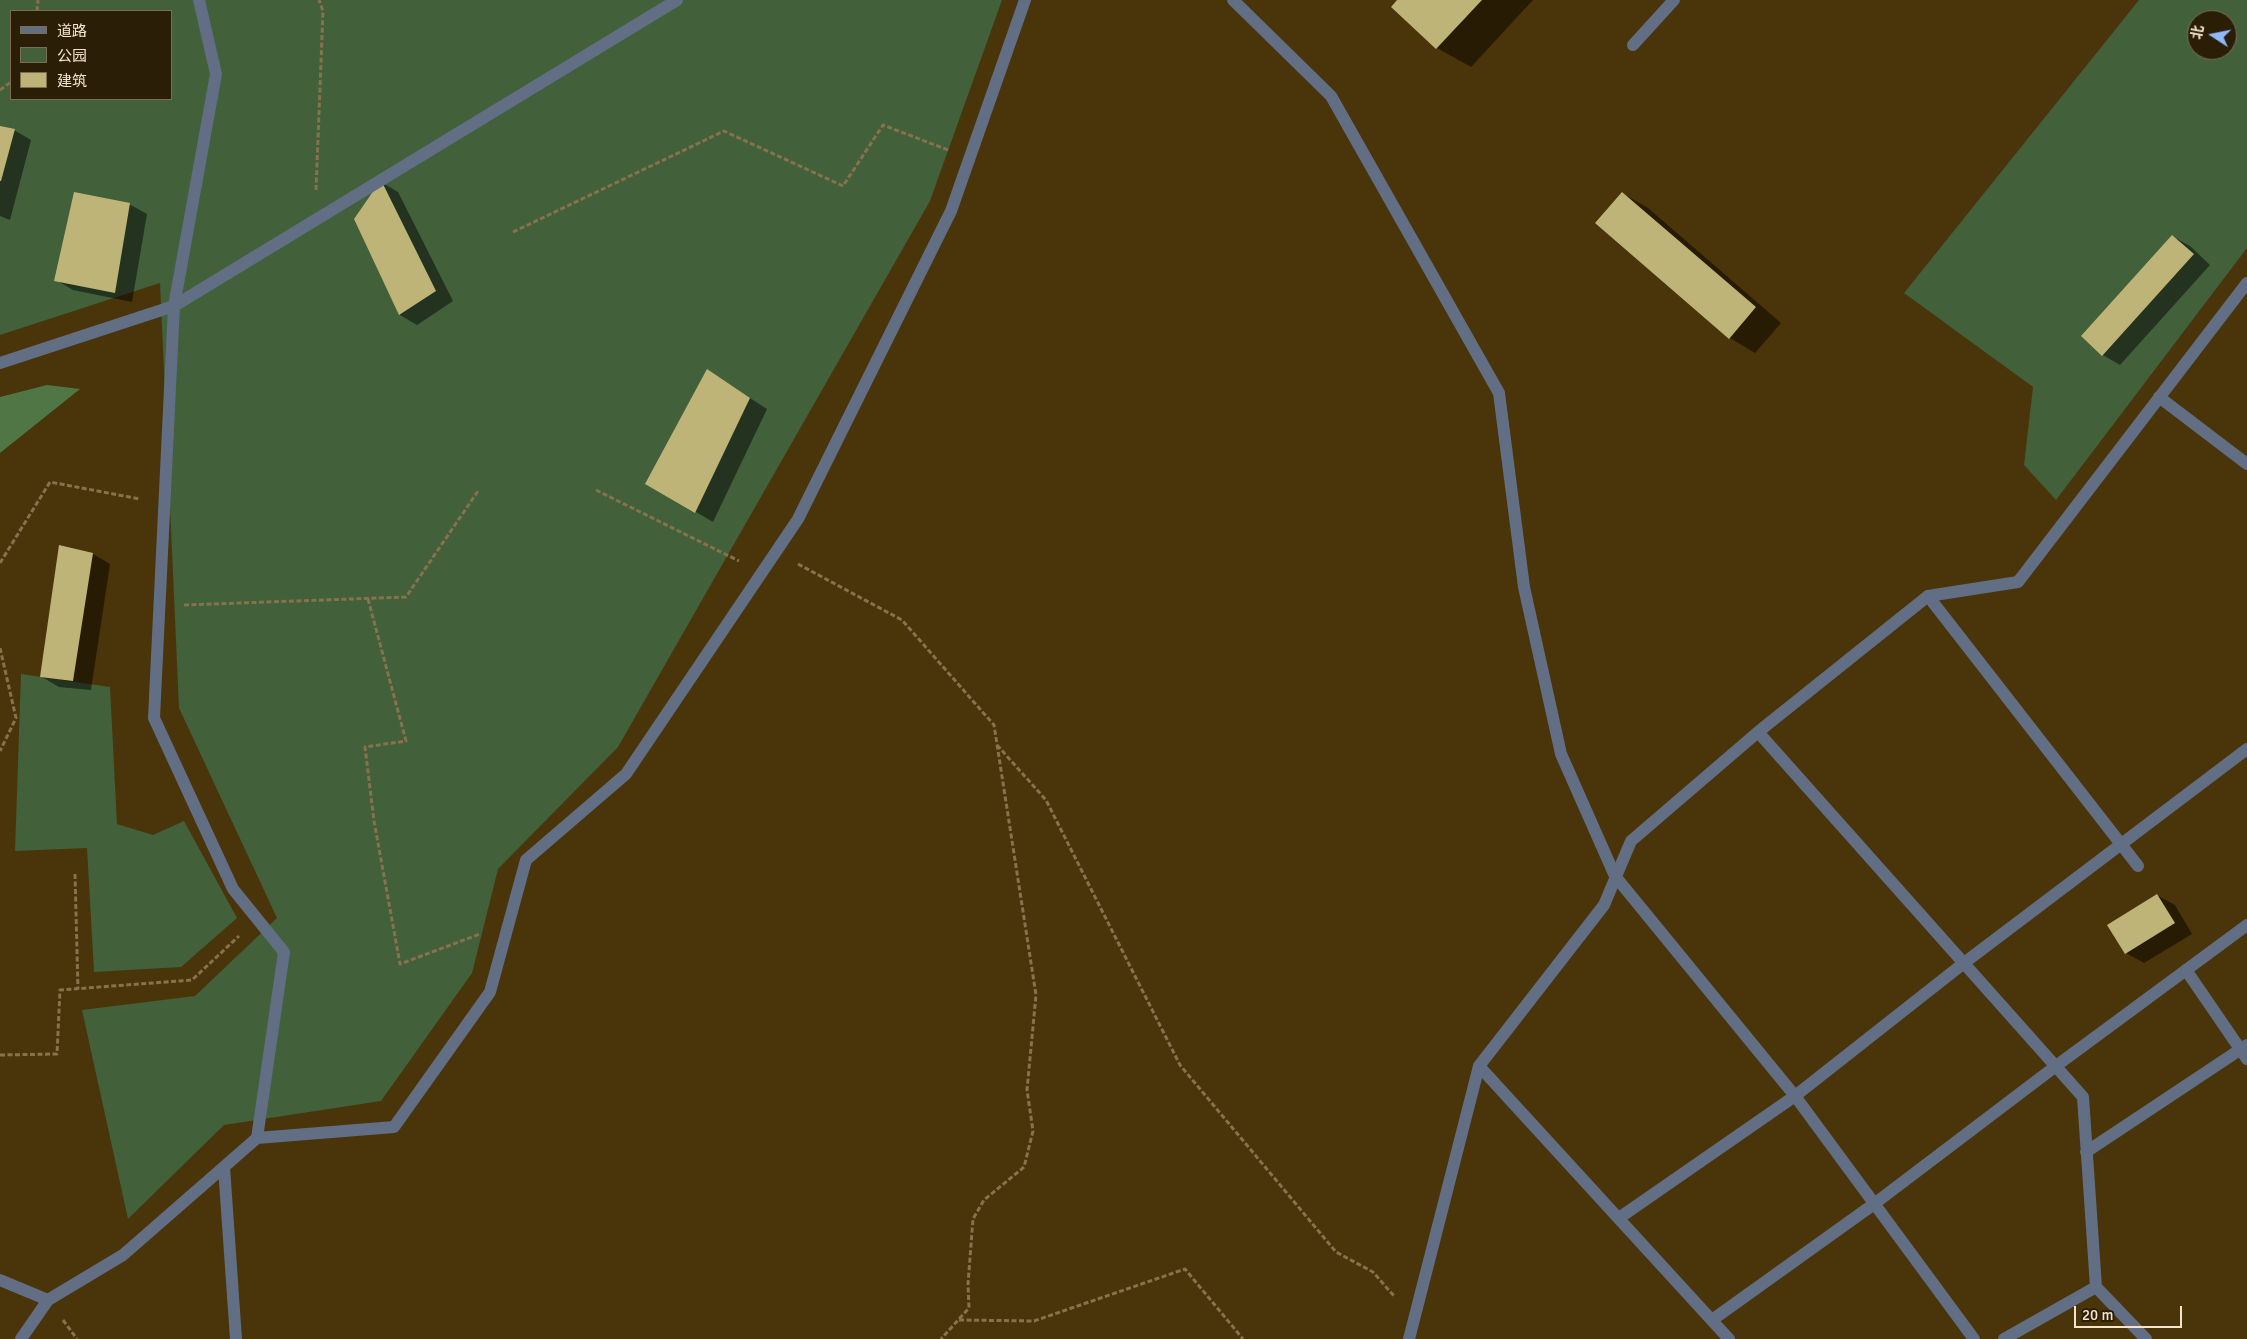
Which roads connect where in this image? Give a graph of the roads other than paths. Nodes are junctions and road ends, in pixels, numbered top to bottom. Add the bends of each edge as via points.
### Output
1 (199, 0) edge
2 (677, 0) edge
3 (1025, 0) edge
4 (1233, 0) edge
5 (1674, 0) edge
6 (1633, 46) dead end
7 (2247, 283) edge
8 (174, 306) junction
9 (0, 363) edge
10 (2160, 397) junction
11 (2247, 464) edge
12 (1928, 596) junction
13 (1758, 732) junction
14 (2247, 749) edge
15 (2122, 845) junction
16 (2138, 866) dead end
17 (1615, 876) junction
18 (2247, 925) edge
19 (1964, 963) junction
20 (2186, 970) junction
21 (2245, 1052) edge
22 (1480, 1066) junction
23 (2056, 1066) junction
24 (1794, 1096) junction
25 (256, 1138) junction
26 (2086, 1152) junction
27 (224, 1168) junction
28 (1874, 1204) junction
29 (1619, 1218) junction
30 (0, 1280) edge
31 (2096, 1287) junction
32 (48, 1300) junction
33 (1712, 1320) junction
34 (21, 1339) edge
35 (236, 1339) edge
36 (1409, 1339) edge
37 (1729, 1339) edge
38 (1974, 1339) edge
39 (2004, 1339) edge
40 (2146, 1339) edge

1 - 8 street via 216,74
2 - 8 street
3 - 25 street via 951,211 798,518 626,774 526,860 490,992 394,1126
4 - 17 street via 1331,96 1499,394 1524,587 1561,754
5 - 6 street
7 - 10 street
8 - 9 street
8 - 25 street via 154,718 233,890 284,952
10 - 11 street
10 - 12 street via 2018,582
12 - 13 street
12 - 15 street
13 - 17 street via 1631,841
13 - 19 street
14 - 15 street
15 - 16 street
15 - 19 street
17 - 22 street via 1604,905
17 - 24 street
18 - 20 street
19 - 23 street
19 - 24 street
20 - 21 street
20 - 23 street
21 - 26 street
22 - 29 street
22 - 36 street
23 - 26 street via 2083,1097
23 - 28 street
24 - 28 street
24 - 29 street
25 - 27 street
26 - 31 street
27 - 32 street via 123,1255
27 - 35 street
28 - 33 street
28 - 38 street
29 - 33 street
30 - 32 street
31 - 39 street
31 - 40 street
32 - 34 street
33 - 37 street

